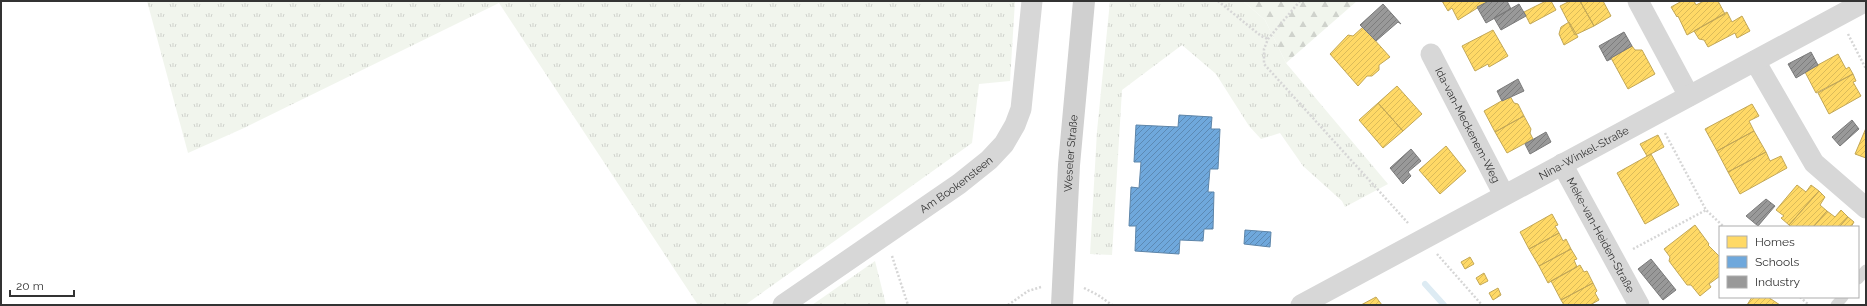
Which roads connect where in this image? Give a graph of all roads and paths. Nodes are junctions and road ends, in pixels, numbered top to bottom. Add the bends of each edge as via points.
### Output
1 (1032, 1) edge
2 (1084, 1) edge
3 (1218, 1) edge
4 (1300, 1) edge
5 (1638, 1) edge
6 (1866, 2) edge
7 (1839, 15) junction
8 (1268, 39) junction
9 (1431, 54) dead end
10 (1754, 61) junction
11 (1866, 69) edge
12 (1689, 96) junction
13 (1655, 114) junction
14 (1562, 164) junction
15 (1837, 182) junction
16 (1866, 194) edge
17 (1504, 195) junction
18 (1866, 208) edge
19 (1706, 210) junction
20 (1723, 226) edge
21 (888, 232) junction
22 (1423, 239) junction
23 (1614, 259) junction
24 (1866, 270) edge
25 (1859, 278) edge
26 (1801, 298) edge
27 (783, 305) edge
28 (908, 305) edge
29 (1062, 305) edge
30 (1302, 305) edge
31 (1482, 305) edge
32 (1639, 305) edge
33 (1809, 305) edge

1 - 21 street, Am Bookensteen via 1022,109 1004,144 959,184
2 - 29 street, Weseler Straße via 1069,165
3 - 8 path
4 - 8 path
5 - 12 street
6 - 7 street, Nina-Winkel-Straße
7 - 10 street, Nina-Winkel-Straße
7 - 11 path
8 - 22 path via 1264,50 1264,64
9 - 17 street, Ida-van-Meckenem-Weg
10 - 12 street, Nina-Winkel-Straße
10 - 15 street via 1814,163
12 - 13 street, Nina-Winkel-Straße
13 - 14 street, Nina-Winkel-Straße
13 - 19 path
14 - 17 street, Nina-Winkel-Straße
14 - 23 street, Meke-van-Heiden-Straße
15 - 16 street
15 - 18 street
17 - 22 street, Nina-Winkel-Straße
19 - 20 path
19 - 23 path
21 - 27 street, Am Bookensteen
21 - 28 path via 893,263
22 - 30 street, Nina-Winkel-Straße
22 - 31 path
23 - 32 street, Meke-van-Heiden-Straße
24 - 25 lane
26 - 33 path

